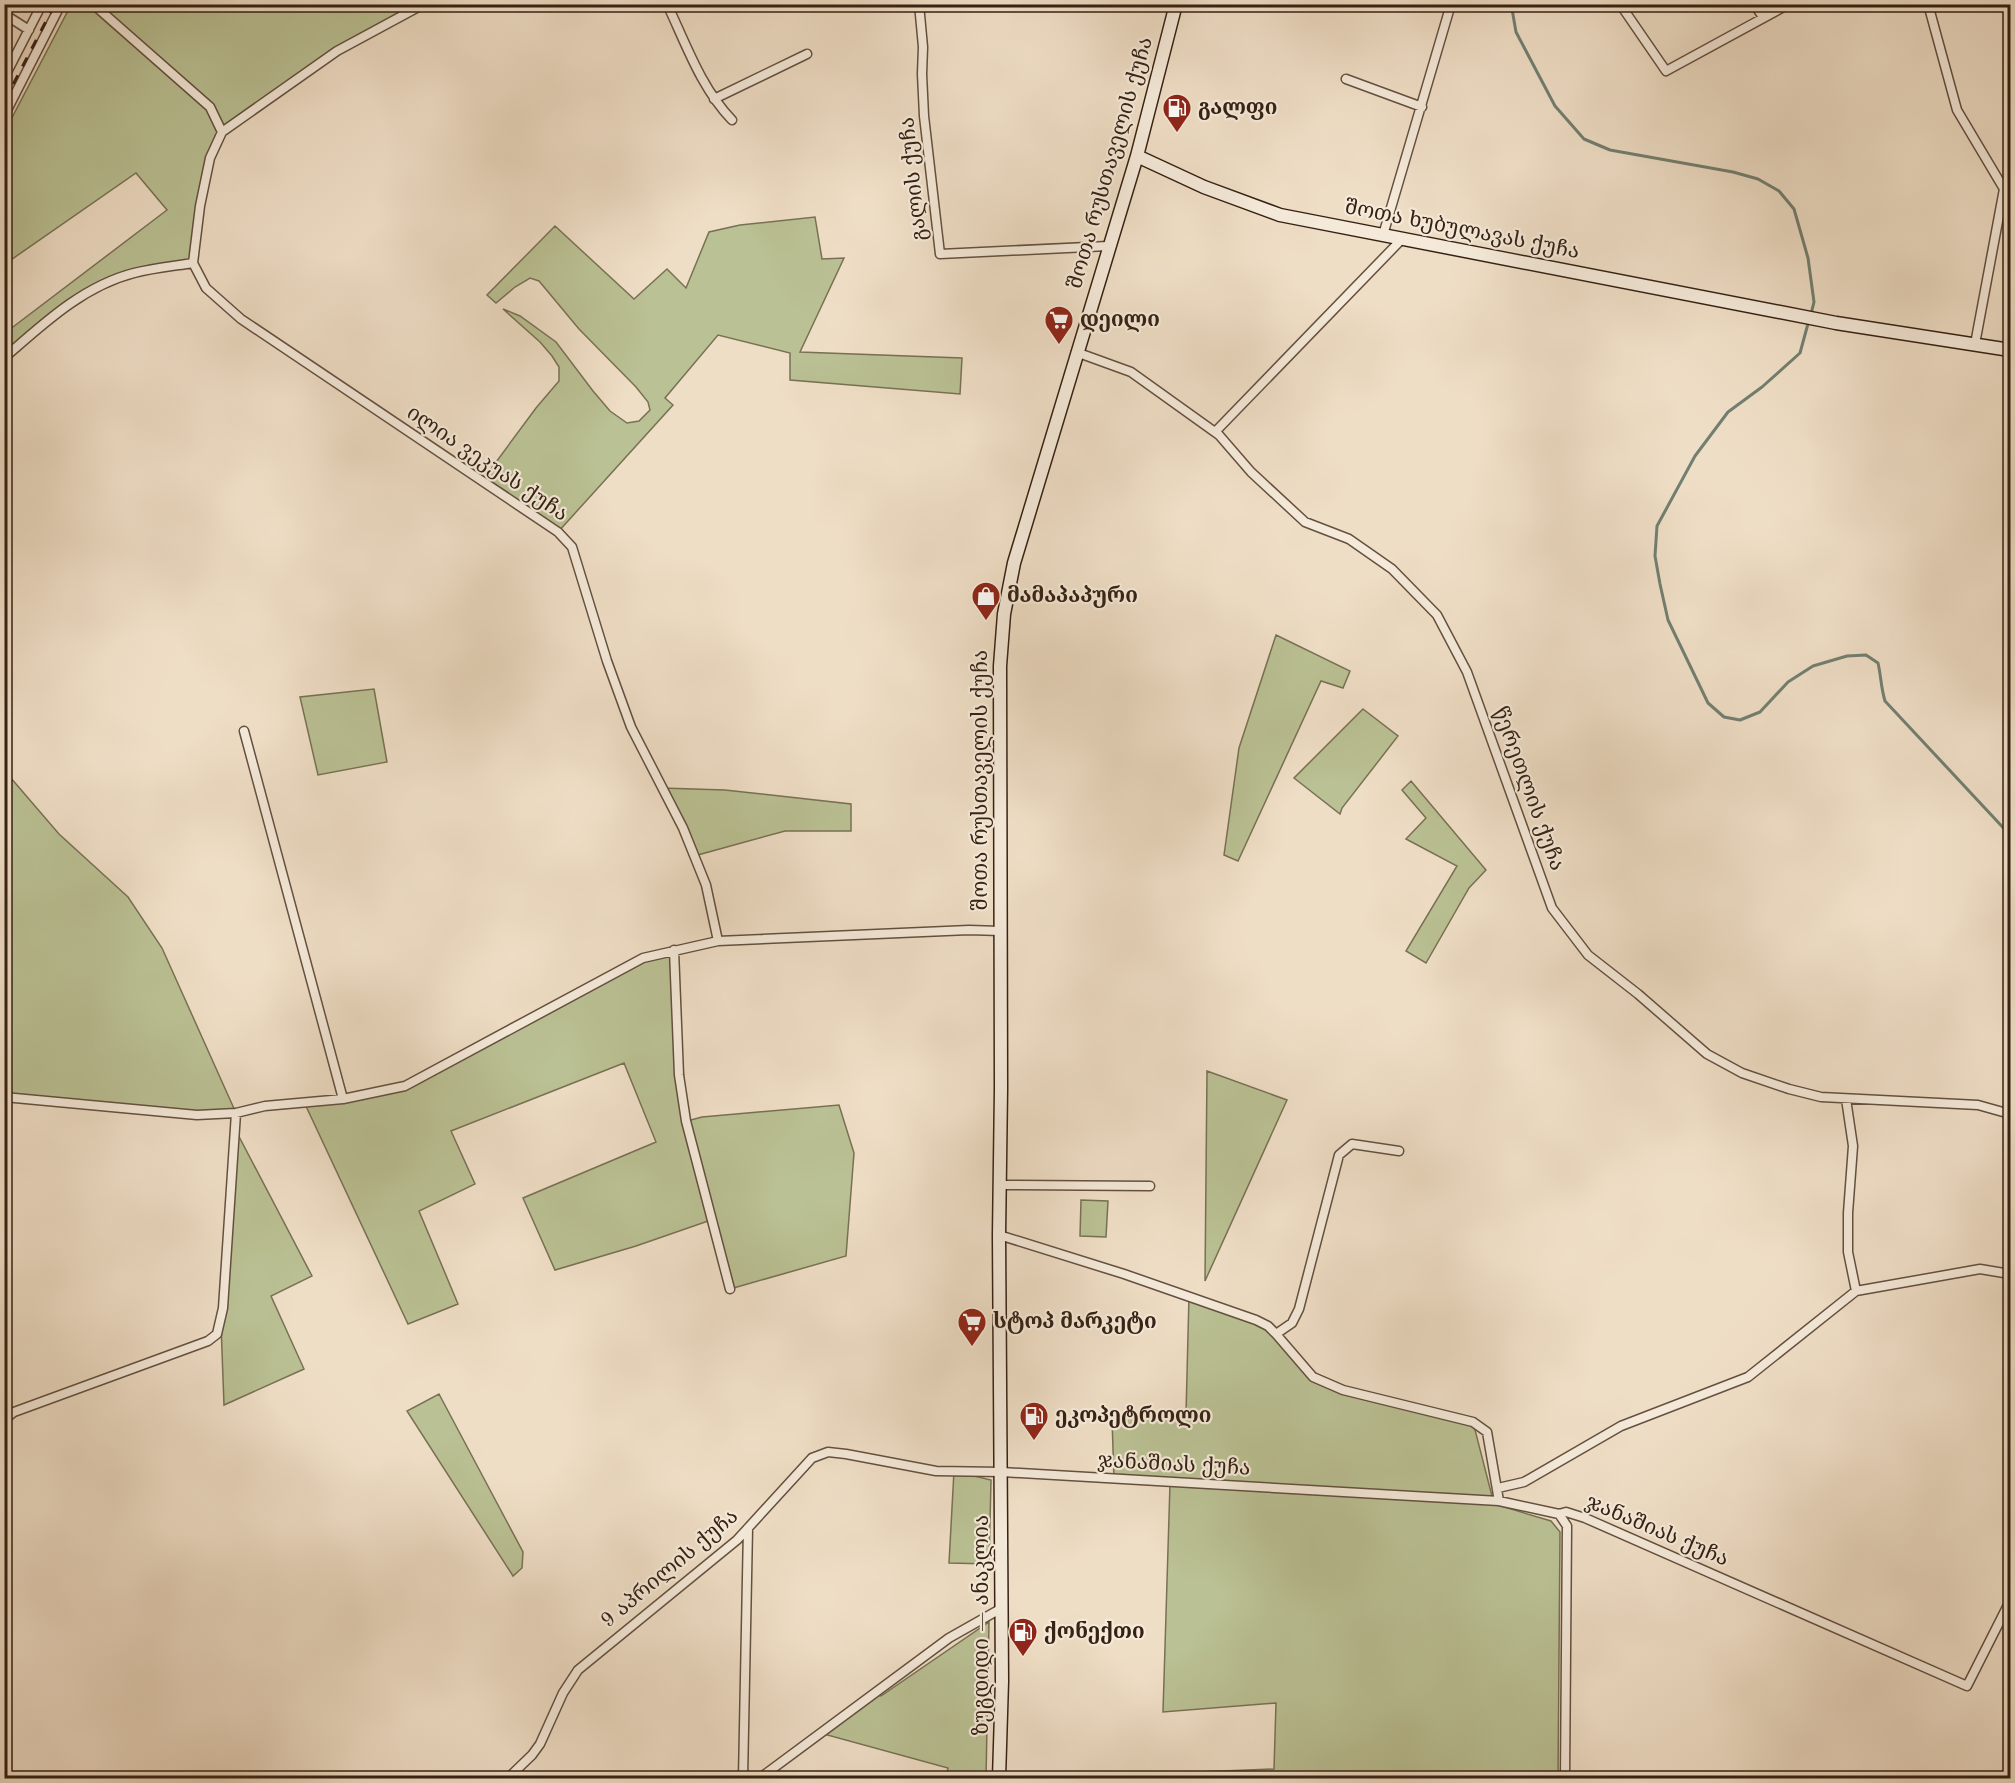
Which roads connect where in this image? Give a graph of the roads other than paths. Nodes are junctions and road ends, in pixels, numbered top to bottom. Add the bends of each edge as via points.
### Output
1 (42, 4) edge
2 (61, 4) edge
3 (93, 4) edge
4 (424, 4) edge
5 (667, 4) edge
6 (919, 4) edge
7 (1176, 4) edge
8 (1451, 4) edge
9 (1620, 4) edge
10 (1754, 4) edge
11 (1789, 4) edge
12 (1928, 4) edge
13 (4, 14) edge
14 (1763, 17) junction
15 (29, 30) junction
16 (807, 54) dead end
17 (4, 78) edge
18 (1346, 79) dead end
19 (714, 99) junction
20 (1422, 107) junction
21 (4, 116) edge
22 (732, 120) dead end
23 (222, 132) junction
24 (1137, 156) junction
25 (1383, 235) junction
26 (1402, 239) junction
27 (1108, 246) junction
28 (193, 263) junction
29 (1975, 344) junction
30 (2010, 350) edge
31 (1076, 352) junction
32 (4, 358) edge
33 (1215, 432) junction
34 (244, 730) dead end
35 (1000, 931) junction
36 (718, 941) junction
37 (674, 950) junction
38 (4, 1097) edge
39 (343, 1099) junction
40 (1846, 1099) junction
41 (236, 1113) junction
42 (2010, 1114) edge
43 (1399, 1151) dead end
44 (1000, 1185) junction
45 (1150, 1186) dead end
46 (999, 1235) junction
47 (2010, 1274) edge
48 (730, 1289) dead end
49 (1856, 1291) junction
50 (1276, 1334) junction
51 (4, 1420) edge
52 (1002, 1473) junction
53 (1498, 1488) junction
54 (1499, 1501) junction
55 (1559, 1514) junction
56 (748, 1528) junction
57 (2010, 1601) edge
58 (1002, 1608) junction
59 (508, 1779) edge
60 (743, 1779) edge
61 (760, 1779) edge
62 (999, 1779) edge
63 (1565, 1779) edge

1 - 15 street
2 - 21 street
3 - 23 street via 210,106
4 - 23 street via 337,51
5 - 19 street
6 - 27 street, გალის ქუჩა via 924,116 940,254
7 - 24 main road, შოთა რუსთაველის ქუჩა
8 - 20 street
9 - 14 street via 1666,71
10 - 14 street
11 - 14 street
12 - 29 street via 1957,110 2004,189
13 - 15 street
15 - 17 street
16 - 19 street
18 - 20 street
19 - 22 street
20 - 25 street
23 - 28 street via 210,158
24 - 25 main road, შოთა ხუბულავას ქუჩა via 1204,187 1280,215
24 - 27 main road, შოთა რუსთაველის ქუჩა
25 - 26 main road, შოთა ხუბულავას ქუჩა
26 - 29 main road, შოთა ხუბულავას ქუჩა via 1836,323
26 - 33 street
27 - 31 main road, შოთა რუსთაველის ქუჩა
28 - 32 street via 134,273 92,289
28 - 36 street, ილია ვეკუას ქუჩა via 206,288 241,319 558,531 572,547 631,727 683,828 706,885
29 - 30 main road
31 - 33 street, წერეთლის ქუჩა via 1131,372
31 - 35 main road, შოთა რუსთაველის ქუჩა via 1014,563 1004,614 1000,666
33 - 40 street, წერეთლის ქუჩა via 1305,522 1349,539 1392,569 1437,615 1467,672 1552,908 1588,955 1707,1054 1742,1073 1789,1089
34 - 39 street
35 - 36 street
35 - 44 main road, შოთა რუსთაველის ქუჩა
36 - 37 street
37 - 39 street via 643,958 405,1086
37 - 48 street via 679,1075 686,1121
38 - 41 street via 197,1115
39 - 41 street via 265,1106
40 - 42 street, წერეთლის ქუჩა via 1978,1105
40 - 49 street via 1853,1146 1848,1252
41 - 51 street via 223,1308 217,1334 208,1341
43 - 50 street via 1352,1144 1339,1155 1299,1309 1292,1323
44 - 45 street
44 - 46 main road, შოთა რუსთაველის ქუჩა
46 - 50 street via 1256,1320
46 - 52 main road, შოთა რუსთაველის ქუჩა
47 - 49 street via 1980,1269
49 - 53 street via 1748,1377 1621,1426 1524,1482
50 - 53 street via 1313,1377 1321,1381 1473,1422 1487,1432
52 - 54 street, ჯანაშიას ქუჩა
52 - 56 street, 9 აპრილის ქუჩა via 936,1470 828,1452 812,1458
52 - 58 main road, ზუგდიდი — ანაკლია
53 - 54 street
54 - 55 street, ჯანაშიას ქუჩა
55 - 57 street, ჯანაშიას ქუჩა via 1566,1512 1585,1518 1966,1686
55 - 63 street via 1567,1526
56 - 59 street, 9 აპრილის ქუჩა via 579,1670 563,1693 540,1744
56 - 60 street
58 - 61 street via 949,1638
58 - 62 main road, ზუგდიდი — ანაკლია

